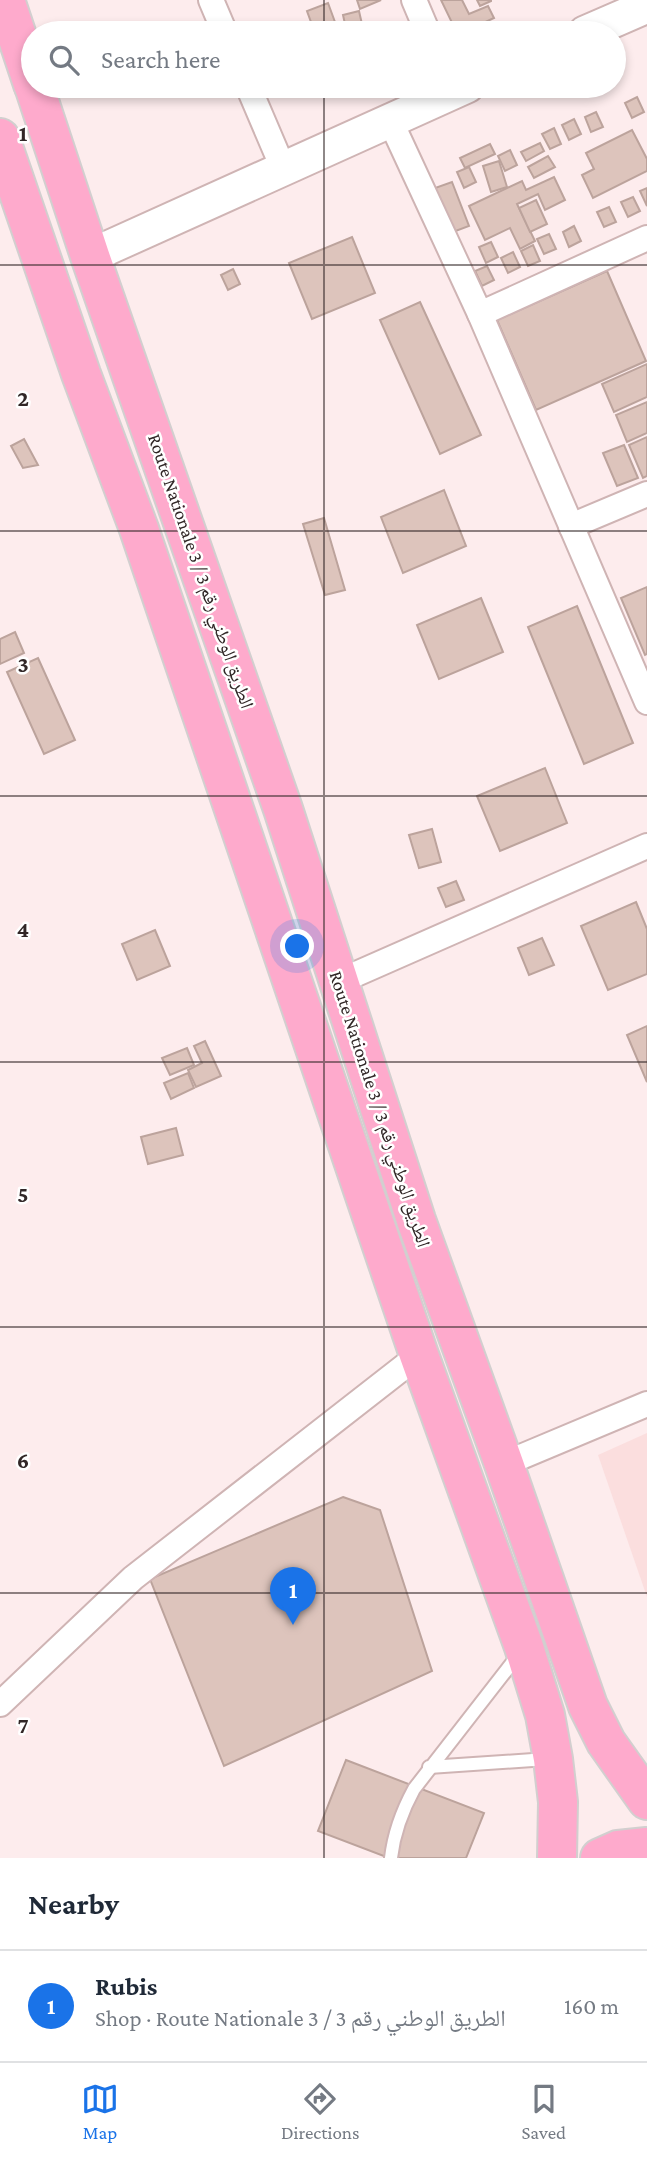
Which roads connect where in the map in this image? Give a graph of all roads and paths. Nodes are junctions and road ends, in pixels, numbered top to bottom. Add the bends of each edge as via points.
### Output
1 (5, 0) edge
2 (211, 0) edge
3 (414, 0) edge
4 (647, 6) edge
5 (220, 21) edge
6 (423, 21) edge
7 (613, 21) edge
8 (21, 49) edge
9 (37, 98) edge
10 (252, 98) edge
11 (436, 98) edge
12 (390, 120) junction
13 (0, 138) edge
14 (283, 167) junction
15 (647, 238) edge
16 (90, 256) junction
17 (480, 314) junction
18 (647, 494) edge
19 (571, 526) junction
20 (647, 702) edge
21 (647, 846) edge
22 (338, 982) junction
23 (419, 1355) junction
24 (647, 1404) edge
25 (504, 1464) junction
26 (524, 1647) junction
27 (0, 1704) edge
28 (553, 1759) junction
29 (429, 1767) junction
30 (647, 1800) edge
31 (647, 1847) edge
32 (391, 1858) edge
33 (557, 1858) edge
34 (600, 1858) edge

1 - 8 highway, Route Nationale 3 / الطريق الوطني رقم 3
2 - 5 street
3 - 6 street
4 - 7 street
9 - 16 highway, Route Nationale 3 / الطريق الوطني رقم 3
10 - 14 street
11 - 12 street
12 - 14 street
12 - 17 street
13 - 23 highway, Route Nationale 3 / الطريق الوطني رقم 3 via 139,529
14 - 16 street
15 - 17 street
16 - 22 highway, Route Nationale 3 / الطريق الوطني رقم 3 via 238,677
17 - 19 street
18 - 19 street
19 - 20 street
21 - 22 street
22 - 25 highway, Route Nationale 3 / الطريق الوطني رقم 3 via 416,1220
23 - 26 highway, Route Nationale 3 / الطريق الوطني رقم 3
23 - 27 street via 133,1578
24 - 25 street
25 - 30 highway, Route Nationale 3 / الطريق الوطني رقم 3 via 589,1706 606,1742
26 - 28 highway, Route Nationale 3 / الطريق الوطني رقم 3
26 - 29 lane
28 - 29 lane
28 - 33 highway, Route Nationale 3 / الطريق الوطني رقم 3
29 - 32 lane via 402,1812
31 - 34 highway via 618,1850

